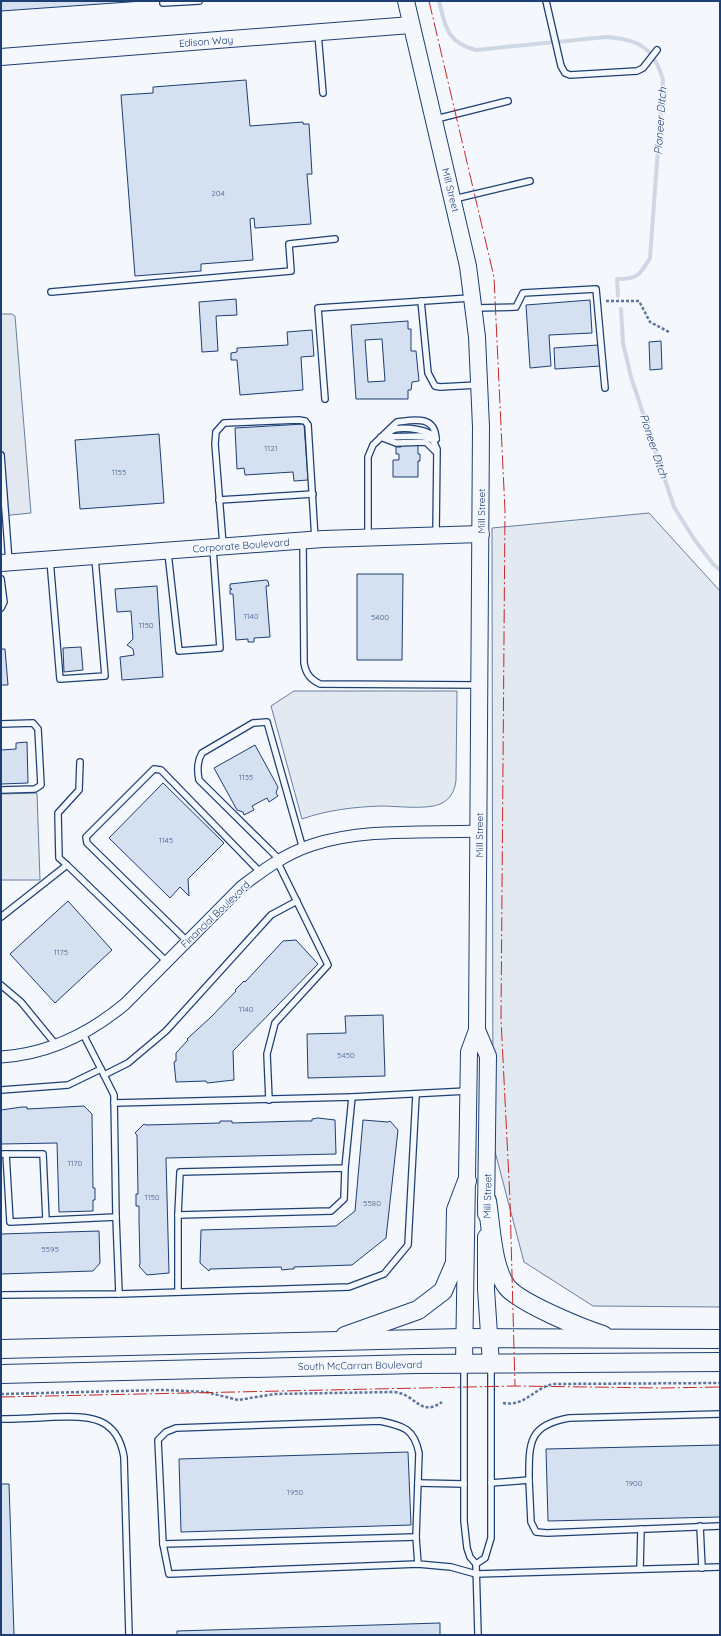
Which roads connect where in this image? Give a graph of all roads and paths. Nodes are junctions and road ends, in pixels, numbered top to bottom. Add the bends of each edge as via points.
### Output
1 (163, 1) edge
2 (198, 1) edge
3 (406, 1) edge
4 (546, 1) edge
5 (411, 25) junction
6 (318, 32) junction
7 (657, 50) dead end
8 (1, 57) edge
9 (323, 93) dead end
10 (508, 100) dead end
11 (434, 119) junction
12 (530, 181) dead end
13 (453, 199) junction
14 (335, 239) dead end
15 (51, 292) dead end
16 (421, 301) junction
17 (597, 301) junction
18 (474, 303) junction
19 (668, 332) dead end
20 (480, 384) junction
21 (605, 388) dead end
22 (325, 399) dead end
23 (381, 437) junction
24 (436, 439) junction
25 (436, 447) junction
26 (1, 454) edge
27 (436, 456) junction
28 (313, 494) junction
29 (219, 500) junction
30 (480, 534) junction
31 (436, 535) junction
32 (368, 537) junction
33 (309, 540) junction
34 (218, 547) junction
35 (168, 550) junction
36 (94, 556) junction
37 (50, 559) junction
38 (5, 562) edge
39 (1, 579) edge
40 (1, 608) edge
41 (480, 685) junction
42 (1, 724) edge
43 (80, 762) dead end
44 (1, 790) edge
45 (479, 831) junction
46 (303, 849) junction
47 (279, 861) junction
48 (66, 865) junction
49 (260, 872) junction
50 (297, 901) junction
51 (1, 917) edge
52 (187, 941) junction
53 (167, 962) junction
54 (1, 984) edge
55 (477, 1030) junction
56 (83, 1034) junction
57 (57, 1046) junction
58 (1, 1056) edge
59 (102, 1072) junction
60 (1, 1090) edge
61 (470, 1091) junction
62 (416, 1095) junction
63 (352, 1097) junction
64 (269, 1100) junction
65 (114, 1103) junction
66 (3, 1154) edge
67 (345, 1168) junction
68 (467, 1181) junction
69 (486, 1201) junction
70 (178, 1215) junction
71 (116, 1217) junction
72 (46, 1220) junction
73 (178, 1292) junction
74 (119, 1294) junction
75 (1, 1295) edge
76 (463, 1338) junction
77 (488, 1338) junction
78 (617, 1339) junction
79 (720, 1339) edge
80 (327, 1342) junction
81 (1, 1349) edge
82 (720, 1362) edge
83 (464, 1364) junction
84 (491, 1364) junction
85 (1, 1374) edge
86 (720, 1383) edge
87 (1, 1394) edge
88 (442, 1402) dead end
89 (503, 1403) dead end
90 (720, 1414) edge
91 (1, 1419) edge
92 (529, 1480) junction
93 (418, 1483) junction
94 (491, 1483) junction
95 (464, 1484) junction
96 (700, 1526) junction
97 (720, 1526) edge
98 (641, 1529) junction
99 (416, 1537) junction
100 (163, 1544) junction
101 (418, 1564) junction
102 (476, 1564) junction
103 (720, 1567) edge
104 (702, 1568) junction
105 (640, 1569) junction
106 (476, 1574) junction
107 (129, 1635) edge
108 (478, 1635) edge

1 - 2 lane
3 - 5 main road, Mill Street
4 - 7 lane via 561,66 565,73 570,75 637,71 643,68
5 - 6 main road, Edison Way
5 - 11 main road, Mill Street
6 - 8 main road, Edison Way
6 - 9 lane
10 - 11 lane
11 - 13 main road, Mill Street
12 - 13 lane
13 - 18 main road, Mill Street
14 - 15 lane via 289,244 291,271
16 - 18 lane
16 - 20 lane via 428,373 435,386
16 - 22 lane via 318,308
17 - 18 lane via 596,289 523,292 516,307
17 - 19 path via 639,302 650,322
17 - 21 lane
18 - 20 main road, Mill Street
20 - 30 main road, Mill Street
23 - 24 lane via 395,429 429,431
23 - 24 lane via 397,422 419,420 433,426
23 - 25 lane via 428,437 433,440
23 - 27 lane via 396,443 426,442 433,447
23 - 32 lane via 373,445 368,457
24 - 25 lane
25 - 27 lane
26 - 38 lane
27 - 31 lane
28 - 29 lane
28 - 29 lane via 310,432 305,421 224,423 216,432 215,444
28 - 33 lane
29 - 34 lane
30 - 31 main road, Corporate Boulevard
30 - 41 main road, Mill Street
31 - 32 main road, Corporate Boulevard
32 - 33 main road, Corporate Boulevard
33 - 34 main road, Corporate Boulevard
33 - 41 lane via 304,663 306,672 312,680 320,684
34 - 35 main road, Corporate Boulevard
34 - 35 lane via 220,648 179,651
35 - 36 main road, Corporate Boulevard
36 - 37 main road, Corporate Boulevard
36 - 37 lane via 105,676 60,679
37 - 38 main road, Corporate Boulevard
39 - 40 lane via 4,602
41 - 45 main road, Mill Street
42 - 44 lane via 33,723 38,729 41,784 35,789
43 - 48 lane via 79,790 58,813 59,858
45 - 46 street, Financial Boulevard via 360,835 334,839
45 - 55 main road, Mill Street
46 - 47 street, Financial Boulevard
46 - 47 lane via 267,722 253,723 202,752 198,759 197,772 199,780
47 - 49 street, Financial Boulevard
47 - 50 lane
48 - 51 lane
48 - 53 lane
49 - 52 street, Financial Boulevard via 241,887
49 - 52 lane via 161,770 154,770 86,837 87,843
50 - 59 lane via 271,915 166,1031 128,1063
50 - 64 lane via 328,965 275,1023 267,1054
52 - 53 street, Financial Boulevard
53 - 56 street, Financial Boulevard via 125,1004
54 - 57 lane via 22,1002
55 - 61 main road, Mill Street via 469,1052
55 - 69 main road, Mill Street via 488,1056
56 - 57 street, Financial Boulevard
56 - 59 lane
57 - 58 street, Financial Boulevard
59 - 60 lane via 68,1085
59 - 65 lane via 114,1096
61 - 62 lane
61 - 68 main road, Mill Street
62 - 63 lane
62 - 73 lane via 408,1245 384,1274 349,1287
63 - 64 lane
63 - 67 lane
64 - 65 lane
65 - 71 lane
66 - 72 lane via 10,1222
66 - 72 lane via 43,1154
67 - 70 lane via 344,1199 331,1211
67 - 70 lane via 180,1172
68 - 76 main road, Mill Street
68 - 80 main road via 456,1210 455,1263 443,1291 418,1310
69 - 77 main road, Mill Street
69 - 78 main road via 498,1268 507,1287 516,1295 559,1318 586,1330
70 - 73 lane
71 - 72 lane
71 - 74 lane
73 - 74 lane
74 - 75 lane
76 - 77 main road
76 - 80 main road
76 - 83 main road, Mill Street
77 - 78 main road
77 - 84 main road, Mill Street
78 - 79 main road
80 - 81 main road
82 - 84 main road, South McCarran Boulevard
83 - 84 main road, South McCarran Boulevard
83 - 85 main road, South McCarran Boulevard
83 - 95 lane
84 - 94 lane
86 - 89 path via 553,1384 519,1402
87 - 88 path via 164,1390 206,1392 238,1400 275,1394 393,1392 403,1393 428,1408 434,1408
90 - 92 lane via 555,1420 544,1425 532,1439 529,1448
91 - 107 lane via 85,1416 110,1428 119,1442 124,1457
92 - 94 lane
92 - 98 lane via 531,1522 536,1532
93 - 95 lane
93 - 99 lane
93 - 100 lane via 419,1453 416,1439 401,1425 380,1421 176,1428 166,1432 158,1440
94 - 102 lane via 491,1538 485,1558
95 - 102 lane via 465,1535 470,1557
96 - 97 lane
96 - 98 lane
96 - 104 lane
98 - 105 lane
99 - 100 lane
99 - 101 lane
100 - 101 lane via 169,1574
101 - 106 lane via 451,1567
102 - 106 lane
103 - 104 lane
104 - 105 lane
105 - 106 lane
106 - 108 lane

